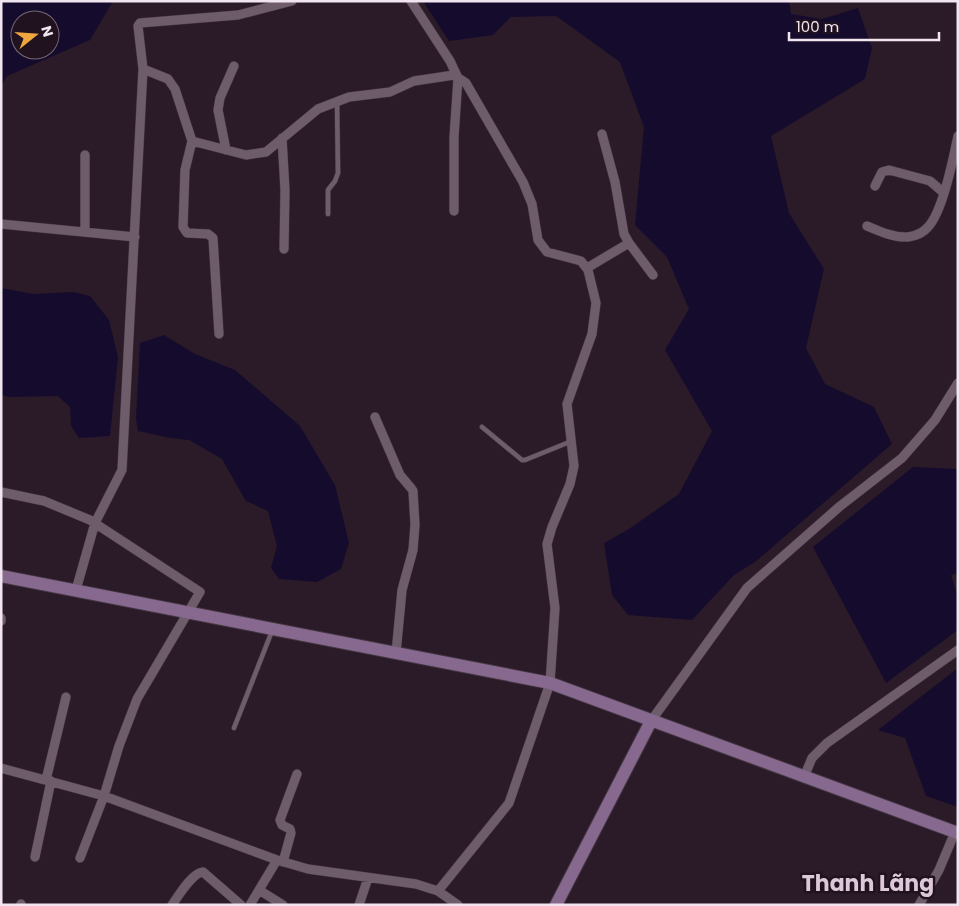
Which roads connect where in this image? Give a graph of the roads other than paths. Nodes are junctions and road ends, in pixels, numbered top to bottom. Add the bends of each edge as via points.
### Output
1 (292, 1) edge
2 (411, 1) edge
3 (234, 66) dead end
4 (143, 69) junction
5 (458, 78) junction
6 (337, 102) junction
7 (602, 134) dead end
8 (958, 136) edge
9 (282, 138) junction
10 (192, 141) junction
11 (226, 150) junction
12 (85, 156) dead end
13 (875, 186) dead end
14 (944, 192) junction
15 (454, 211) dead end
16 (328, 214) dead end
17 (1, 224) edge
18 (867, 226) dead end
19 (85, 232) junction
20 (135, 237) junction
21 (628, 243) junction
22 (284, 249) dead end
23 (587, 268) junction
24 (653, 275) dead end
25 (219, 334) dead end
26 (958, 383) edge
27 (376, 417) dead end
28 (482, 427) dead end
29 (572, 441) junction
30 (2, 494) edge
31 (95, 523) junction
32 (1, 576) edge
33 (76, 590) junction
34 (188, 612) junction
35 (272, 629) junction
36 (958, 650) edge
37 (396, 653) junction
38 (550, 683) junction
39 (66, 697) dead end
40 (651, 722) junction
41 (234, 728) dead end
42 (1, 768) edge
43 (298, 774) dead end
44 (804, 777) junction
45 (49, 781) junction
46 (104, 796) junction
47 (956, 832) edge
48 (35, 857) dead end
49 (80, 858) dead end
50 (280, 861) junction
51 (368, 878) junction
52 (259, 890) junction
53 (438, 891) junction
54 (172, 905) edge
55 (241, 905) edge
56 (250, 905) edge
57 (283, 905) edge
58 (360, 905) edge
59 (458, 905) edge
60 (556, 905) edge
61 (919, 905) edge

1 - 4 street via 238,14 140,23
2 - 5 street
3 - 11 street via 219,104 218,118
4 - 10 street via 168,78 175,89
4 - 20 street
5 - 6 street via 454,75 414,81 390,92 349,97
5 - 15 street
5 - 23 street via 466,83 523,182 532,204 538,240 547,252 581,261
6 - 9 street via 318,109
6 - 16 lane via 338,173 328,190
7 - 21 street
8 - 14 street
9 - 11 street via 266,152 246,155
9 - 22 street
10 - 11 street
10 - 25 street via 185,170 183,227 187,233 208,234 213,238
12 - 19 street
13 - 14 street via 882,172 889,170 930,181
14 - 18 street via 931,223 915,235 897,236
17 - 19 street
19 - 20 street
20 - 31 street via 122,470
21 - 23 street
21 - 24 street
23 - 29 street via 596,303 592,334 567,404
26 - 40 street via 935,420 902,458 839,507 747,588
27 - 37 street via 400,475 412,491 413,550 402,590
28 - 29 lane via 522,460
29 - 38 street via 574,466 570,484 547,544 554,608
30 - 31 street via 44,501
31 - 33 street
31 - 34 street via 200,592
32 - 33 street
33 - 34 street
34 - 35 street
34 - 46 street via 137,699
35 - 37 street
35 - 41 lane
36 - 44 street via 827,743 812,758
37 - 38 street
38 - 40 street
38 - 53 street via 509,803
39 - 45 street
40 - 44 street
40 - 60 street
42 - 45 street
43 - 50 street via 280,820 292,833
44 - 47 street
45 - 46 street
45 - 48 street
46 - 49 street
46 - 50 street
47 - 61 street
50 - 51 street via 308,869
50 - 52 street
51 - 53 street via 416,884
51 - 58 street
52 - 56 street
52 - 57 street
53 - 59 street
54 - 55 street via 200,872 204,872

